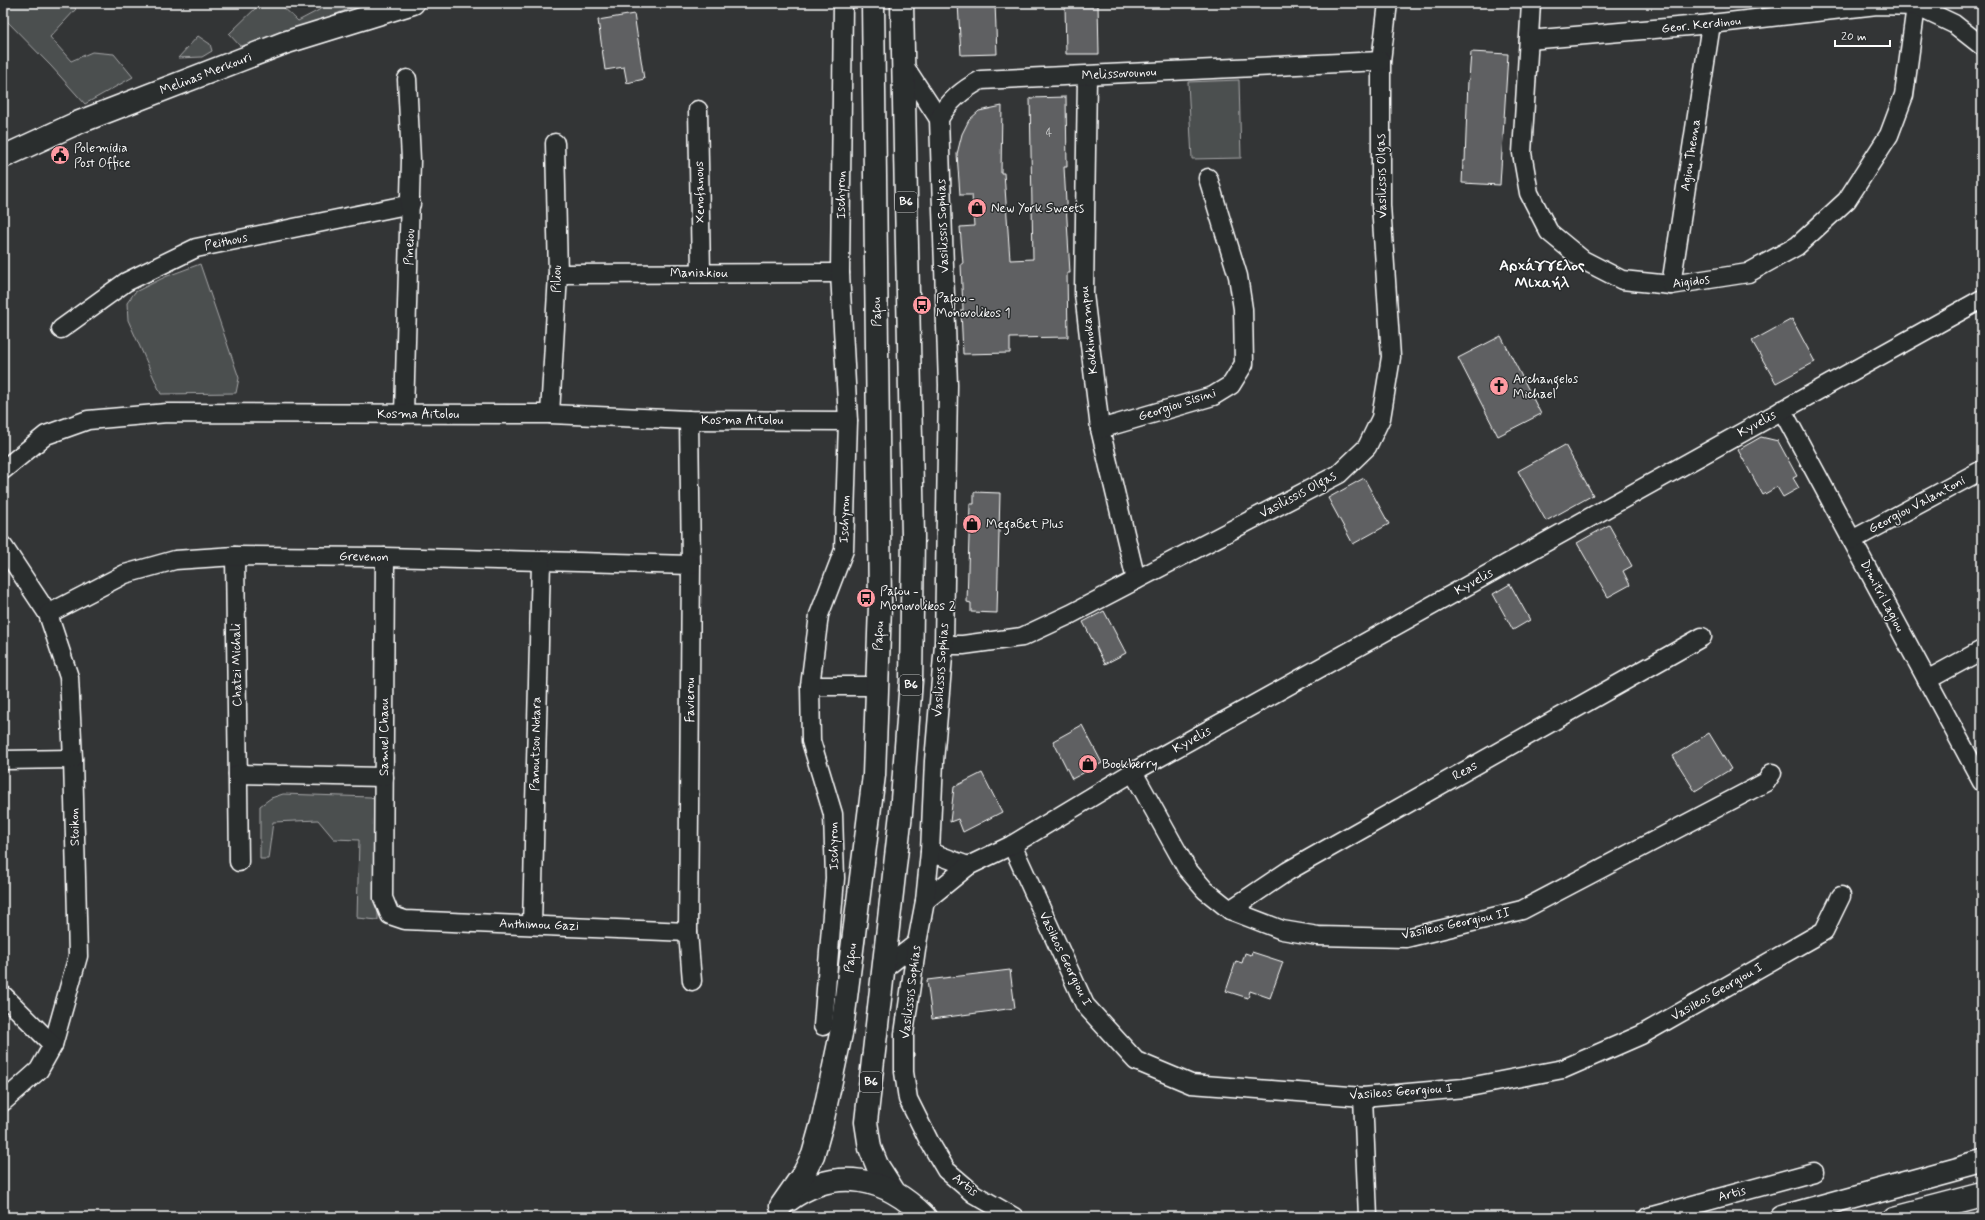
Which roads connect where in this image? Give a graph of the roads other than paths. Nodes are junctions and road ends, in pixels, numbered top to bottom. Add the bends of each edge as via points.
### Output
1 (842, 3) edge
2 (873, 3) edge
3 (902, 3) edge
4 (1388, 3) edge
5 (1532, 3) edge
6 (405, 4) edge
7 (1916, 6) junction
8 (1711, 24) junction
9 (1529, 40) junction
10 (1982, 46) edge
11 (1381, 61) junction
12 (904, 64) junction
13 (1087, 76) junction
14 (407, 79) dead end
15 (698, 110) dead end
16 (939, 119) junction
17 (555, 143) dead end
18 (3, 157) edge
19 (1208, 178) dead end
20 (411, 204) junction
21 (701, 273) junction
22 (840, 273) junction
23 (558, 274) junction
24 (1671, 285) junction
25 (1982, 299) edge
26 (61, 329) dead end
27 (1782, 410) junction
28 (404, 414) junction
29 (550, 414) junction
30 (689, 420) junction
31 (848, 421) junction
32 (1100, 429) junction
33 (3, 470) edge
34 (1982, 470) edge
35 (1852, 540) junction
36 (3, 546) edge
37 (235, 556) junction
38 (385, 557) junction
39 (541, 562) junction
40 (691, 565) junction
41 (1136, 580) junction
42 (48, 614) junction
43 (1702, 637) dead end
44 (944, 645) junction
45 (1982, 650) edge
46 (1927, 680) junction
47 (810, 686) junction
48 (877, 686) junction
49 (73, 759) junction
50 (3, 760) edge
51 (1133, 772) junction
52 (1772, 773) dead end
53 (238, 774) junction
54 (384, 777) junction
55 (1982, 782) edge
56 (1012, 845) junction
57 (930, 852) junction
58 (239, 862) dead end
59 (968, 866) junction
60 (1841, 896) dead end
61 (925, 901) junction
62 (1230, 910) junction
63 (390, 915) joint
64 (532, 925) junction
65 (688, 932) junction
66 (917, 944) junction
67 (885, 968) junction
68 (692, 981) dead end
69 (3, 996) edge
70 (823, 1026) dead end
71 (53, 1045) junction
72 (1363, 1097) junction
73 (3, 1102) edge
74 (929, 1141) joint
75 (1982, 1162) edge
76 (1814, 1172) dead end
77 (893, 1190) junction
78 (1982, 1194) edge
79 (776, 1211) edge
80 (925, 1217) edge
81 (1014, 1217) edge
82 (1368, 1217) edge
83 (1649, 1217) edge
84 (1782, 1217) edge
85 (1894, 1217) edge

1 - 22 street, Ischyron
2 - 48 main road, Pafou / B6 via 880,606
3 - 12 main road, B6
4 - 11 street, Vasilissis Olgas
5 - 9 street, Aigidos
6 - 18 main road, Melinas Merkouri via 284,43 77,123
7 - 8 street, Geor. Kerdinou via 1877,5
7 - 10 street, Geor. Kerdinou via 1954,24
7 - 24 street, Aigidos via 1904,95 1889,135 1848,200 1797,246 1748,273
8 - 9 street, Geor. Kerdinou
8 - 24 street, Agiou Theona
9 - 24 street, Aigidos via 1522,153 1529,193 1549,232 1583,260 1622,280
11 - 13 street, Melissovounou
11 - 41 street, Vasilissis Olgas via 1381,205 1391,357 1381,418 1367,447 1339,474
12 - 16 street
12 - 67 main road, B6 via 913,536 911,680 902,806
13 - 16 street, Melissovounou via 981,80 955,96
13 - 32 street, Kokkinokampou via 1084,294
14 - 20 street, Pineiou via 412,160
15 - 21 street, Xenofanous
16 - 44 street, Vasilissis Sophias via 948,384
17 - 23 street, Piliou
19 - 32 street, Georgiou Sisini via 1238,276 1243,309 1244,364 1231,385 1213,396
20 - 26 street, Peithous via 196,248 126,282
20 - 28 street, Pineiou
21 - 22 street, Maniakiou
21 - 23 street, Maniakiou
22 - 31 street, Ischyron
23 - 29 street, Piliou
25 - 27 street, Kyvelis
27 - 35 street, Dimitri Lagiou
27 - 51 street, Kyvelis
28 - 29 street, Kosma Aitolou
28 - 33 street, Kosma Aitolou via 167,413 88,420 46,435
29 - 30 street, Kosma Aitolou
30 - 31 street, Kosma Aitolou
30 - 40 street, Favierou
31 - 47 street, Ischyron via 844,550 819,614
32 - 41 street, Kokkinokampou
34 - 35 street, Georgiou Valantoni
35 - 46 street, Dimitri Lagiou
36 - 42 street, Stoikon
37 - 38 street, Grevenon
37 - 42 street, Grevenon via 175,560 125,574
37 - 53 street, Chatzi Michali
38 - 39 street, Grevenon
38 - 54 street, Samuel Chaou
39 - 40 street, Grevenon
39 - 64 street, Panoutsou Notara
40 - 65 street, Favierou
41 - 44 street, Vasilissis Olgas via 1022,636 963,645
42 - 49 street, Stoikon via 69,677
43 - 62 street, Reas via 1288,871
44 - 57 street, Vasilissis Sophias via 934,761
45 - 46 street
46 - 55 street, Dimitri Lagiou
47 - 48 street
47 - 70 street, Ischyron via 812,741 834,814 835,878
48 - 79 main road, Pafou / B6 via 874,775 842,1029 813,1155 804,1174
49 - 50 street
49 - 71 street, Stoikon via 78,956
51 - 56 street, Kyvelis
51 - 62 street, Vasileos Georgiou II via 1187,869 1205,890
52 - 62 street, Vasileos Georgiou II via 1766,782 1522,910 1406,938 1318,936 1282,930
53 - 54 street
53 - 58 street, Chatzi Michali
54 - 63 street, Samuel Chaou via 383,898
56 - 59 street, Kyvelis
56 - 72 street, Vasileos Georgiou I via 1085,1004 1136,1061 1191,1084
57 - 59 street
57 - 61 street, Vasilissis Sophias
59 - 61 street, Kyvelis
60 - 72 street, Vasileos Georgiou I via 1824,931 1641,1035 1563,1069 1464,1088
61 - 66 street, Vasilissis Sophias
63 - 64 street, Anthimou Gazi via 405,920
64 - 65 street, Anthimou Gazi
65 - 68 street, Favierou
66 - 67 street
66 - 74 street, Vasilissis Sophias via 904,1034 904,1072 908,1099
67 - 77 main road, B6 via 866,1122 870,1148 877,1165
69 - 71 street
71 - 73 street, Stoikon via 39,1070
72 - 82 street
74 - 81 street, Artis via 946,1170 974,1194
75 - 84 main road
76 - 83 street, Artis
77 - 79 main road, B6 via 863,1181 823,1183 800,1192
77 - 80 main road, B6 via 911,1202
78 - 85 main road

